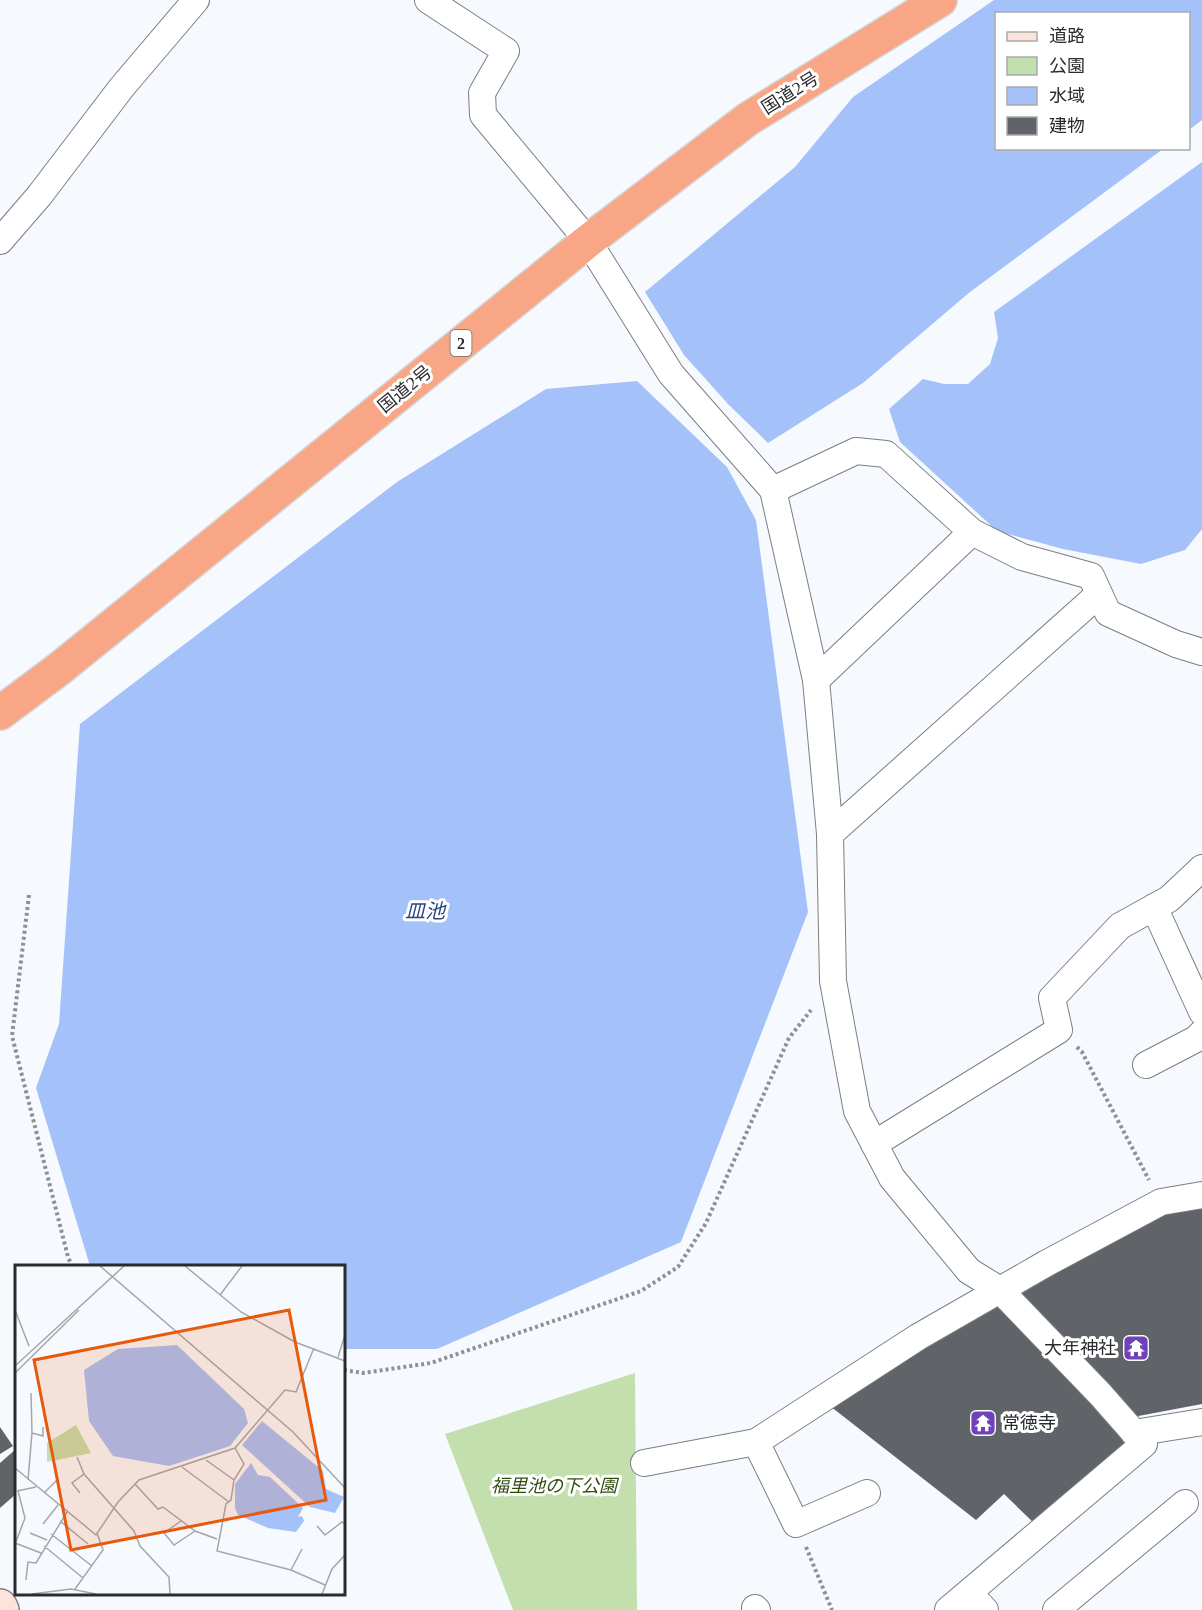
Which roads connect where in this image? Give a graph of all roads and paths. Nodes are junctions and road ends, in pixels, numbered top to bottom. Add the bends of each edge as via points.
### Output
1 (196, 0) edge
2 (428, 0) edge
3 (940, 0) edge
4 (0, 241) edge
5 (588, 241) junction
6 (773, 490) junction
7 (972, 532) junction
8 (1099, 594) junction
9 (1202, 652) edge
10 (816, 680) junction
11 (0, 713) edge
12 (830, 834) junction
13 (1202, 868) edge
14 (29, 895) dead end
15 (1154, 907) junction
16 (833, 981) junction
17 (1202, 1012) edge
18 (1059, 1030) junction
19 (1202, 1033) edge
20 (1146, 1065) dead end
21 (874, 1144) junction
22 (1202, 1195) edge
23 (1161, 1202) junction
24 (72, 1265) edge
25 (1000, 1290) junction
26 (345, 1370) edge
27 (1202, 1422) edge
28 (1134, 1433) junction
29 (756, 1442) junction
30 (644, 1462) dead end
31 (867, 1492) dead end
32 (1185, 1503) dead end
33 (796, 1524) junction
34 (977, 1602) edge
35 (831, 1610) edge
36 (948, 1610) edge
37 (1056, 1610) edge

1 - 4 street
2 - 5 street via 506,51 482,93 483,115
3 - 5 highway, 国道2号 / 2 via 748,119
5 - 6 street via 671,374
5 - 11 highway, 国道2号 / 2
6 - 7 street via 856,451 886,454
6 - 10 street
7 - 8 street via 1022,557 1091,576
7 - 10 street
8 - 9 street via 1108,613
8 - 12 street
10 - 12 street
12 - 16 street
13 - 15 street via 1169,899
14 - 24 path via 12,1036
15 - 17 street
15 - 18 street via 1120,926 1052,998
16 - 21 street via 857,1111
16 - 26 path via 789,1038 706,1223 678,1267 642,1291 432,1363 363,1373
18 - 21 street
18 - 23 path via 1082,1052
19 - 20 street
21 - 25 street via 892,1178 969,1271
22 - 23 street
23 - 25 street
25 - 28 street
25 - 29 street via 918,1337
27 - 28 street
28 - 34 street via 1144,1444
29 - 30 street
29 - 33 street
31 - 33 street
32 - 37 street
33 - 35 path
34 - 36 street

